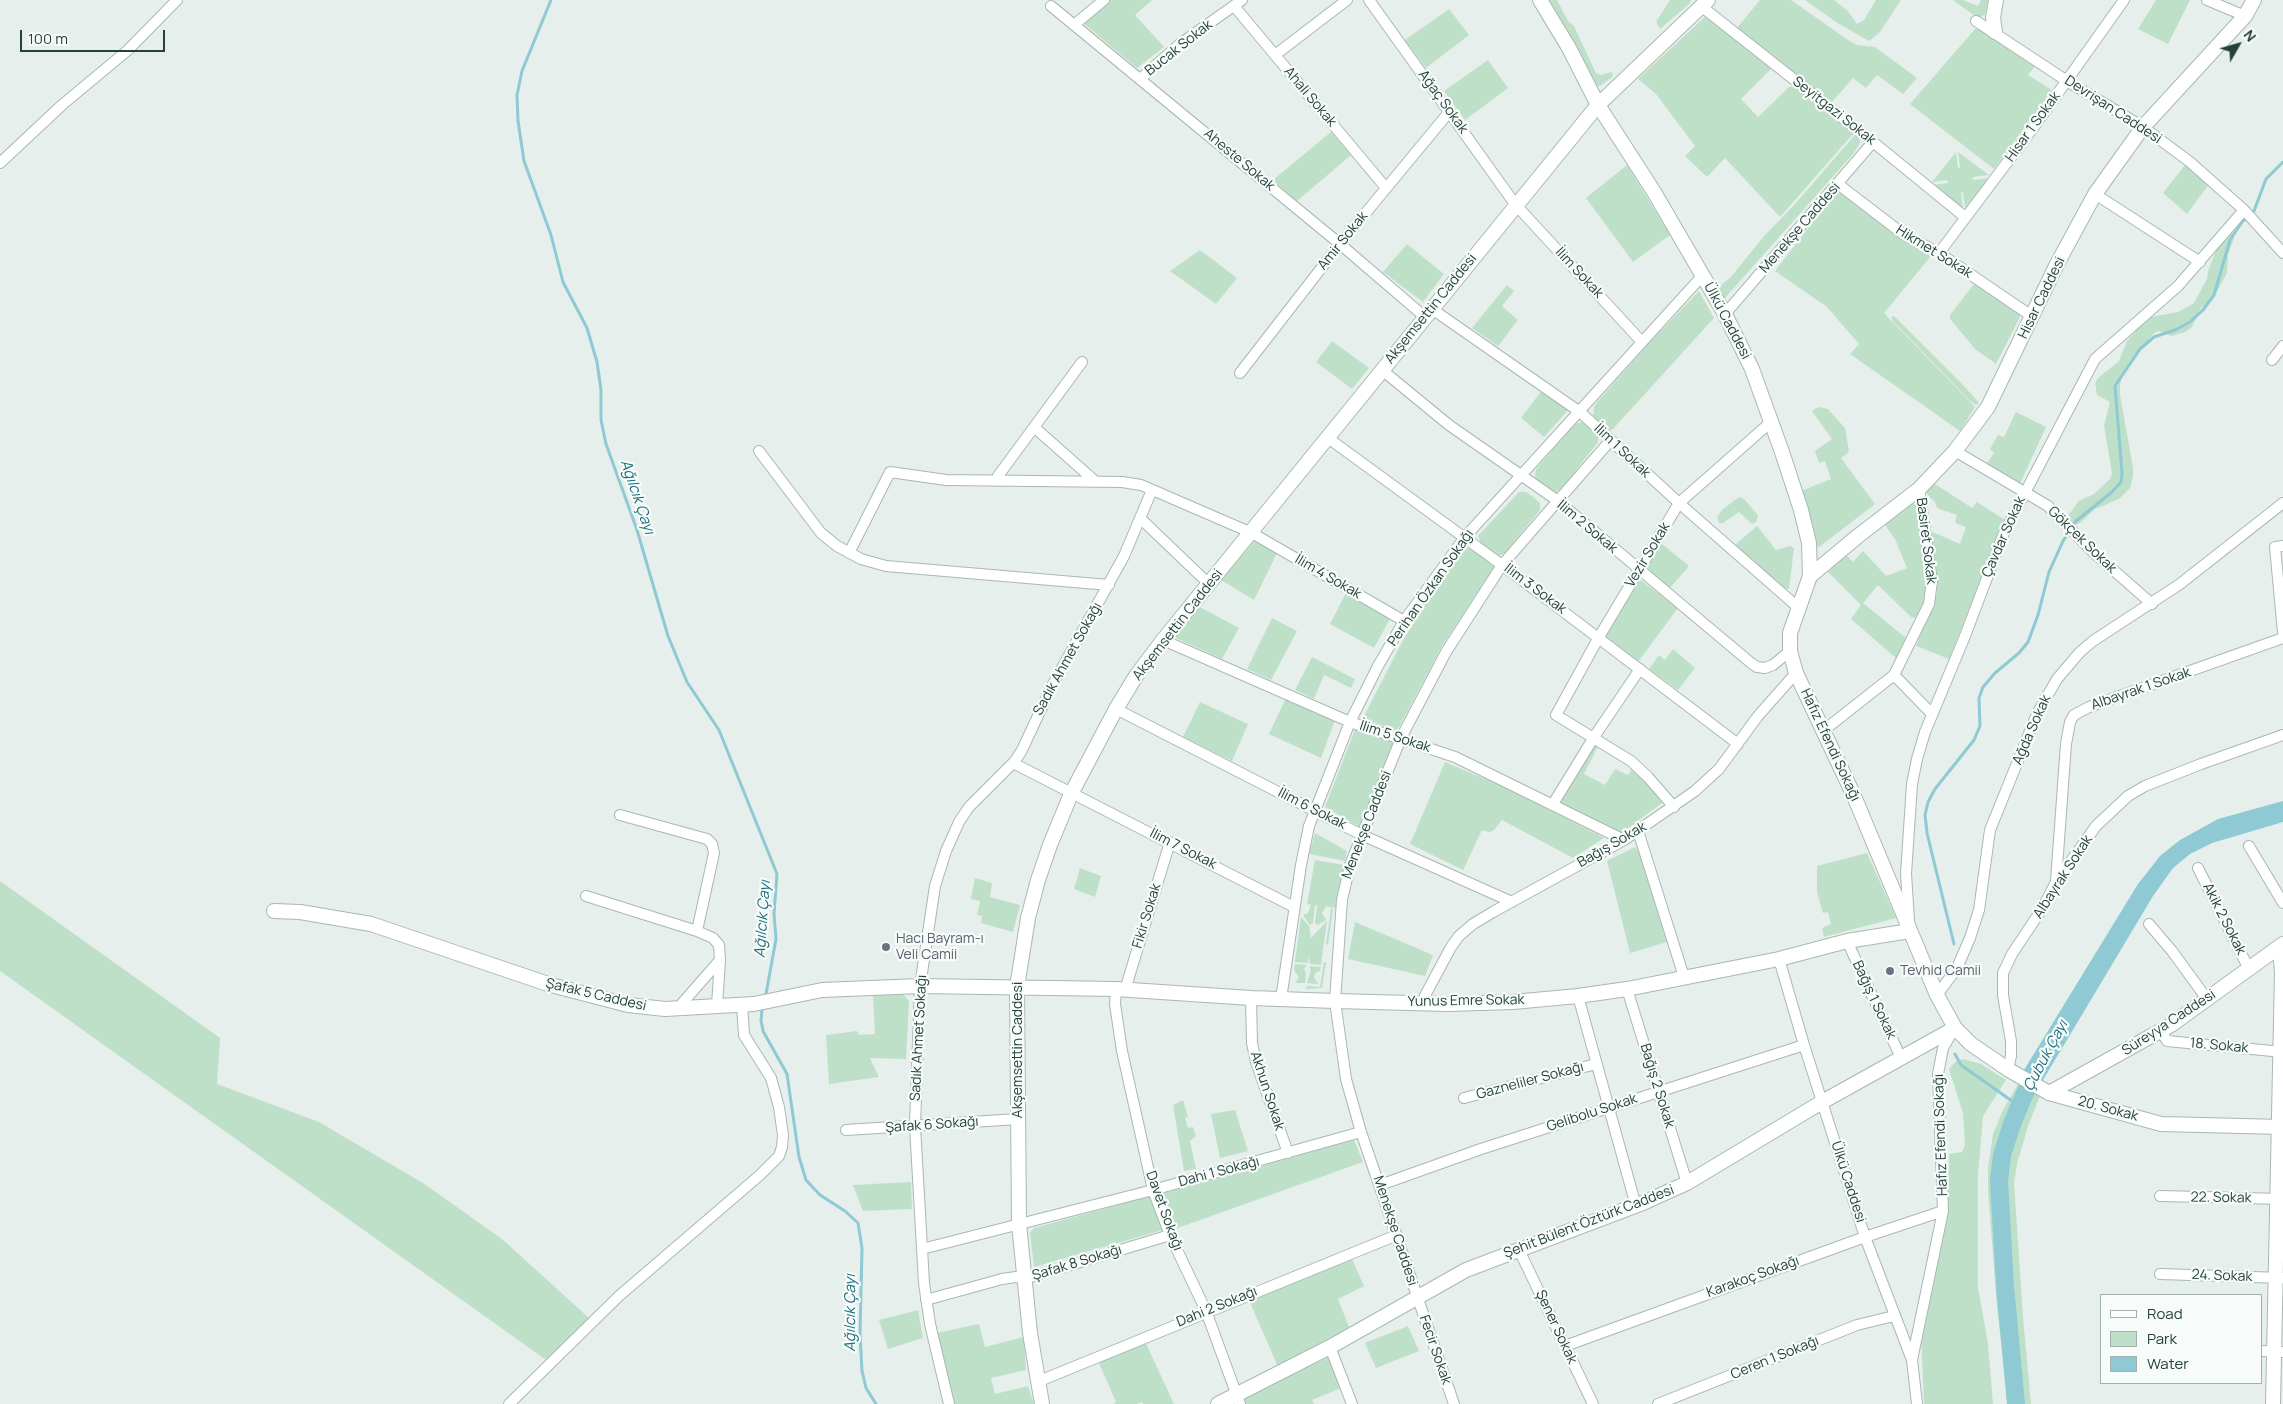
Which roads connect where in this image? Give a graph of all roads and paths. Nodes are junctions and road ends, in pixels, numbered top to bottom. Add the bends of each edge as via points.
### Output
1 (178, 0) edge
2 (1104, 0) edge
3 (1347, 0) edge
4 (1369, 0) edge
5 (1540, 0) edge
6 (1996, 0) edge
7 (2124, 0) edge
8 (2207, 0) edge
9 (2254, 0) edge
10 (1238, 3) edge
11 (1704, 3) edge
12 (1051, 6) dead end
13 (2245, 16) junction
14 (1976, 21) dead end
15 (1074, 25) junction
16 (1995, 32) junction
17 (1275, 55) junction
18 (1140, 79) junction
19 (2067, 81) junction
20 (1598, 105) junction
21 (1450, 112) junction
22 (2143, 127) junction
23 (1873, 142) junction
24 (0, 163) edge
25 (1838, 184) junction
26 (1386, 188) junction
27 (2095, 194) junction
28 (1516, 204) junction
29 (2244, 211) junction
30 (1965, 217) junction
31 (1340, 244) junction
32 (1939, 253) junction
33 (2283, 253) edge
34 (2200, 262) junction
35 (1703, 275) junction
36 (1429, 313) junction
37 (1726, 314) junction
38 (2033, 317) junction
39 (1642, 342) junction
40 (2283, 346) edge
41 (2272, 360) dead end
42 (1082, 362) dead end
43 (1382, 370) junction
44 (1240, 373) dead end
45 (1580, 412) junction
46 (1772, 421) junction
47 (1034, 427) junction
48 (1328, 438) junction
49 (1610, 441) junction
50 (759, 451) dead end
51 (1955, 452) junction
52 (1521, 476) junction
53 (996, 481) junction
54 (1096, 482) junction
55 (1919, 489) junction
56 (1152, 490) junction
57 (2023, 493) junction
58 (1558, 501) junction
59 (1679, 502) junction
60 (2283, 503) edge
61 (1141, 519) junction
62 (1252, 533) junction
63 (1465, 537) junction
64 (2279, 547) edge
65 (849, 553) junction
66 (1502, 565) junction
67 (1639, 569) junction
68 (1810, 576) junction
69 (1209, 584) junction
70 (1109, 585) junction
71 (2152, 604) junction
72 (1800, 609) junction
73 (1404, 622) junction
74 (2283, 632) edge
75 (1598, 637) junction
76 (2283, 638) edge
77 (1163, 640) junction
78 (1790, 651) junction
79 (1640, 669) junction
80 (1796, 674) junction
81 (1894, 675) junction
82 (1116, 709) junction
83 (1932, 714) junction
84 (1350, 722) junction
85 (1823, 731) junction
86 (2283, 735) edge
87 (1594, 737) junction
88 (1401, 738) junction
89 (1738, 744) junction
90 (1013, 763) junction
91 (1071, 794) junction
92 (1553, 804) junction
93 (1674, 807) junction
94 (1314, 809) junction
95 (620, 815) dead end
96 (1638, 831) junction
97 (1362, 835) junction
98 (1624, 840) junction
99 (1170, 842) junction
100 (2249, 846) dead end
101 (2198, 868) dead end
102 (2056, 882) junction
103 (586, 896) dead end
104 (1512, 902) junction
105 (2283, 904) edge
106 (1294, 908) junction
107 (274, 911) dead end
108 (2149, 924) dead end
109 (697, 931) junction
110 (1910, 931) junction
111 (1847, 941) junction
112 (2281, 945) edge
113 (1779, 959) junction
114 (720, 960) junction
115 (2249, 969) junction
116 (2283, 973) edge
117 (1684, 977) junction
118 (920, 986) junction
119 (1017, 987) junction
120 (1120, 989) junction
121 (1627, 989) junction
122 (1937, 995) junction
123 (1578, 996) junction
124 (1251, 998) junction
125 (1281, 999) junction
126 (2207, 999) junction
127 (1335, 1001) junction
128 (1421, 1003) junction
129 (742, 1004) junction
130 (717, 1005) junction
131 (678, 1008) junction
132 (1955, 1028) junction
133 (2161, 1031) junction
134 (1804, 1045) junction
135 (2282, 1052) edge
136 (1901, 1058) junction
137 (1596, 1064) junction
138 (2008, 1070) junction
139 (1659, 1091) junction
140 (2049, 1093) junction
141 (1464, 1098) dead end
142 (1822, 1102) junction
143 (1608, 1108) junction
144 (1018, 1119) junction
145 (915, 1126) junction
146 (2280, 1127) edge
147 (846, 1130) dead end
148 (1361, 1132) junction
149 (1288, 1153) junction
150 (1687, 1183) junction
151 (1380, 1185) junction
152 (1153, 1190) junction
153 (2160, 1196) dead end
154 (2280, 1199) edge
155 (1636, 1206) junction
156 (1943, 1211) junction
157 (1019, 1224) junction
158 (1170, 1235) junction
159 (1397, 1235) junction
160 (1865, 1237) junction
161 (922, 1248) junction
162 (1519, 1250) junction
163 (2160, 1274) dead end
164 (2280, 1278) edge
165 (1024, 1279) junction
166 (1416, 1296) junction
167 (926, 1300) junction
168 (1206, 1311) junction
169 (1894, 1316) junction
170 (1565, 1346) junction
171 (1330, 1347) junction
172 (2273, 1352) edge
173 (1912, 1360) junction
174 (1037, 1382) junction
175 (1239, 1400) edge
176 (509, 1404) edge
177 (949, 1404) edge
178 (1042, 1404) edge
179 (1218, 1404) edge
180 (1352, 1404) edge
181 (1454, 1404) edge
182 (1593, 1404) edge
183 (1658, 1404) edge
184 (1917, 1404) edge
185 (2273, 1404) edge

1 - 24 street via 128,50
2 - 15 street
3 - 17 street
4 - 21 street, Ağaç Sokak
5 - 20 street, Ülkü Caddesi
6 - 16 street
7 - 19 street, Hisar 1 Sokak
8 - 13 street
9 - 13 street, Hisar Caddesi
10 - 17 street, Ahali Sokak
10 - 18 street, Bucak Sokak via 1180,44
11 - 20 street, Akşemsettin Caddesi
11 - 23 street, Seyitgazi Sokak
12 - 15 street, Aheste Sokak
13 - 22 street, Hisar Caddesi
14 - 16 street, Devrişan Caddesi
15 - 18 street, Aheste Sokak
16 - 19 street, Devrişan Caddesi
17 - 26 street, Ahali Sokak
18 - 31 street, Aheste Sokak
19 - 22 street, Devrişan Caddesi
19 - 30 street, Hisar 1 Sokak
20 - 28 street, Akşemsettin Caddesi
20 - 35 street, Ülkü Caddesi
21 - 26 street, Amir Sokak
21 - 28 street, Ağaç Sokak
22 - 27 street, Hisar Caddesi
22 - 29 street, Devrişan Caddesi via 2190,162
23 - 25 street, Menekşe Caddesi
23 - 30 street, Seyitgazi Sokak
25 - 32 street, Hikmet Sokak via 1904,234
25 - 37 street, Menekşe Caddesi
26 - 31 street, Amir Sokak
27 - 34 street
27 - 38 street, Hisar Caddesi
28 - 36 street, Akşemsettin Caddesi
28 - 39 street, İlim Sokak
29 - 33 street, Devrişan Caddesi
29 - 34 street, Çavdar Sokak
30 - 32 street, Hisar 1 Sokak
31 - 36 street, Aheste Sokak
31 - 44 street, Amir Sokak
32 - 38 street, Hikmet Sokak
34 - 57 street, Çavdar Sokak via 2178,286 2095,359
35 - 37 street, Ülkü Caddesi
35 - 39 street, Perihan Özkan Sokağı
36 - 43 street, Akşemsettin Caddesi
36 - 45 street, İlim 1 Sokak
37 - 46 street, Ülkü Caddesi
38 - 51 street, Hisar Caddesi via 1988,407
39 - 45 street, Perihan Özkan Sokağı
40 - 41 street
42 - 47 street
43 - 48 street, Akşemsettin Caddesi
43 - 52 street, İlim 2 Sokak
45 - 49 street, İlim 1 Sokak
45 - 52 street, Perihan Özkan Sokağı
46 - 59 street, Vezir Sokak
46 - 68 street, Ülkü Caddesi via 1806,528
47 - 53 street
47 - 54 street
48 - 62 street, Akşemsettin Caddesi
48 - 63 street, İlim 3 Sokak
49 - 58 street, Menekşe Caddesi
49 - 59 street, İlim 1 Sokak
50 - 65 street via 813,525
51 - 55 street, Hisar Caddesi
51 - 57 street, Gökçek Sokak
52 - 58 street, İlim 2 Sokak
52 - 63 street, Perihan Özkan Sokağı
53 - 54 street, İlim 4 Sokak
53 - 65 street, İlim 4 Sokak via 946,480 890,472
54 - 56 street, İlim 4 Sokak via 1122,482
55 - 68 street, Hisar Caddesi
55 - 81 street, Basiret Sokak via 1933,590
56 - 61 street, Sadık Ahmet Sokağı
56 - 62 street, İlim 4 Sokak
57 - 71 street, Gökçek Sokak via 2048,506 2076,536
57 - 83 street, Çavdar Sokak via 1991,562 1966,636
58 - 66 street, Menekşe Caddesi
58 - 67 street, İlim 2 Sokak
59 - 67 street, Vezir Sokak
59 - 72 street, İlim 1 Sokak
60 - 71 street, Ağda Sokak
61 - 69 street
61 - 70 street, Sadık Ahmet Sokağı
62 - 69 street, Akşemsettin Caddesi
62 - 73 street, İlim 4 Sokak
63 - 66 street, İlim 3 Sokak
63 - 73 street, Perihan Özkan Sokağı
64 - 74 street
65 - 70 street via 886,566
66 - 75 street, İlim 3 Sokak
66 - 88 street, Menekşe Caddesi via 1446,652
67 - 75 street, Vezir Sokak
67 - 78 street, İlim 2 Sokak via 1757,667 1773,665
68 - 72 street, Ülkü Caddesi
69 - 77 street, Akşemsettin Caddesi
70 - 90 street, Sadık Ahmet Sokağı
71 - 122 street, Ağda Sokak via 2108,630 2080,652 2046,696 1990,830 1983,889 1973,931 1957,968
72 - 78 street, Ülkü Caddesi via 1790,633
73 - 84 street, Perihan Özkan Sokağı
75 - 79 street, İlim 3 Sokak
75 - 87 street, Vezir Sokak via 1556,715
76 - 102 street, Albayrak 1 Sokak via 2074,715 2066,744
77 - 82 street, Akşemsettin Caddesi
77 - 84 street, İlim 5 Sokak
78 - 80 street, Ülkü Caddesi
79 - 87 street
79 - 89 street, İlim 3 Sokak
80 - 85 street, Hafız Efendi Sokağı
80 - 89 street, Bağış Sokak
81 - 83 street
81 - 85 street, Basiret Sokak
82 - 91 street, Akşemsettin Caddesi
82 - 94 street, İlim 6 Sokak
83 - 110 street, Çavdar Sokak via 1920,746 1912,784 1906,874
84 - 88 street, İlim 5 Sokak
84 - 94 street, Perihan Özkan Sokağı
85 - 110 street, Hafız Efendi Sokağı
86 - 102 street, Albayrak Sokak via 2137,791 2096,826
87 - 92 street
87 - 93 street via 1631,761
88 - 92 street, İlim 5 Sokak via 1455,757
88 - 97 street, Menekşe Caddesi
89 - 93 street, Bağış Sokak via 1719,769
90 - 91 street, İlim 7 Sokak
90 - 118 street, Sadık Ahmet Sokağı via 969,807 952,834 935,886
91 - 99 street, İlim 7 Sokak
91 - 119 street, Akşemsettin Caddesi via 1038,880
92 - 98 street, İlim 5 Sokak
93 - 96 street, Bağış Sokak
94 - 97 street, İlim 6 Sokak
94 - 106 street, Perihan Özkan Sokağı via 1305,838
95 - 109 street via 707,839 712,844 714,853
96 - 98 street, Bağış Sokak
96 - 117 street
97 - 104 street, İlim 6 Sokak
97 - 127 street, Menekşe Caddesi via 1350,865 1342,900
98 - 104 street, Bağış Sokak
99 - 106 street, İlim 7 Sokak
99 - 120 street, Fikir Sokak
100 - 105 street
101 - 115 street, Akik 2 Sokak
102 - 138 street, Albayrak Sokak via 2003,974 2011,1041
103 - 109 street
104 - 128 street, Bağış Sokak via 1473,924 1460,936
106 - 125 street, Perihan Özkan Sokağı
107 - 131 street, Şafak 5 Caddesi via 370,924 551,986 636,1006
108 - 126 street
109 - 114 street via 718,943
110 - 111 street, Yunus Emre Sokak
110 - 122 street, Hafız Efendi Sokağı
111 - 113 street, Yunus Emre Sokak
111 - 136 street, Bağış 1 Sokak
112 - 115 street, Süreyya Caddesi
112 - 116 street
113 - 117 street, Yunus Emre Sokak
113 - 134 street, Ülkü Caddesi
114 - 130 street
114 - 131 street
115 - 126 street, Süreyya Caddesi
116 - 135 street
117 - 121 street, Yunus Emre Sokak
118 - 119 street, Şafak 5 Caddesi
118 - 129 street, Şafak 5 Caddesi via 822,990
118 - 145 street, Sadık Ahmet Sokağı
119 - 120 street, Yunus Emre Sokak
119 - 144 street, Akşemsettin Caddesi
120 - 124 street, Yunus Emre Sokak
120 - 152 street, Davet Sokağı via 1115,1004 1122,1051
121 - 123 street, Yunus Emre Sokak
121 - 139 street, Bağış 2 Sokak
122 - 132 street, Hafız Efendi Sokağı
123 - 128 street, Yunus Emre Sokak via 1513,1002
123 - 137 street
124 - 125 street, Yunus Emre Sokak
124 - 149 street, Akhun Sokak via 1252,1043 1256,1062
125 - 127 street, Yunus Emre Sokak
126 - 133 street, Süreyya Caddesi
127 - 128 street, Yunus Emre Sokak
127 - 148 street, Menekşe Caddesi via 1346,1079
129 - 130 street, Şafak 5 Caddesi
129 - 176 street via 744,1035 774,1087 783,1135 779,1156 618,1296
130 - 131 street, Şafak 5 Caddesi
132 - 136 street, Şehit Bülent Öztürk Caddesi
132 - 138 street, 20. Sokak via 1971,1044
132 - 156 street, Hafız Efendi Sokağı via 1943,1048 1938,1074
133 - 135 street, 18. Sokak via 2167,1041
133 - 140 street, Süreyya Caddesi
134 - 139 street, Gelibolu Sokak
134 - 142 street, Ülkü Caddesi
135 - 146 street
136 - 142 street, Şehit Bülent Öztürk Caddesi
137 - 141 street, Gazneliler Sokağı
137 - 143 street
138 - 140 street, 20. Sokak
139 - 143 street, Gelibolu Sokak
139 - 150 street, Bağış 2 Sokak
140 - 146 street, 20. Sokak via 2161,1124
142 - 150 street, Şehit Bülent Öztürk Caddesi
142 - 160 street, Ülkü Caddesi
143 - 151 street, Gelibolu Sokak
143 - 155 street
144 - 145 street, Şafak 6 Sokağı
144 - 157 street, Akşemsettin Caddesi
145 - 147 street, Şafak 6 Sokağı
145 - 161 street, Sadık Ahmet Sokağı
146 - 154 street
148 - 149 street, Dahi 1 Sokağı
148 - 151 street, Menekşe Caddesi
149 - 152 street, Dahi 1 Sokağı
150 - 155 street, Şehit Bülent Öztürk Caddesi
151 - 159 street, Menekşe Caddesi
152 - 157 street, Dahi 1 Sokağı
152 - 158 street, Davet Sokağı
153 - 154 street, 22. Sokak
154 - 164 street
155 - 162 street, Şehit Bülent Öztürk Caddesi
156 - 160 street, Karakoç Sokağı
156 - 173 street, Hafız Efendi Sokağı
157 - 161 street, Dahi 1 Sokağı
157 - 165 street, Akşemsettin Caddesi
158 - 165 street, Şafak 8 Sokağı
158 - 168 street, Davet Sokağı
159 - 166 street, Menekşe Caddesi
159 - 168 street, Dahi 2 Sokağı
160 - 169 street, Ülkü Caddesi
160 - 170 street, Karakoç Sokağı
161 - 167 street, Sadık Ahmet Sokağı
162 - 166 street, Şehit Bülent Öztürk Caddesi via 1466,1270
162 - 170 street, Şener Sokak
163 - 164 street, 24. Sokak
164 - 172 street
165 - 167 street, Şafak 8 Sokağı via 1002,1278
165 - 174 street, Akşemsettin Caddesi
166 - 171 street, Şehit Bülent Öztürk Caddesi
166 - 181 street, Fecir Sokak
167 - 177 street, Sadık Ahmet Sokağı
168 - 174 street, Dahi 2 Sokağı
168 - 175 street, Davet Sokağı
169 - 173 street, Ülkü Caddesi
169 - 183 street, Ceren 1 Sokağı via 1857,1325
170 - 182 street, Şener Sokak
171 - 175 street, Şehit Bülent Öztürk Caddesi
171 - 180 street
172 - 185 street
173 - 184 street, Ülkü Caddesi
174 - 178 street, Akşemsettin Caddesi
175 - 179 street, Şehit Bülent Öztürk Caddesi

